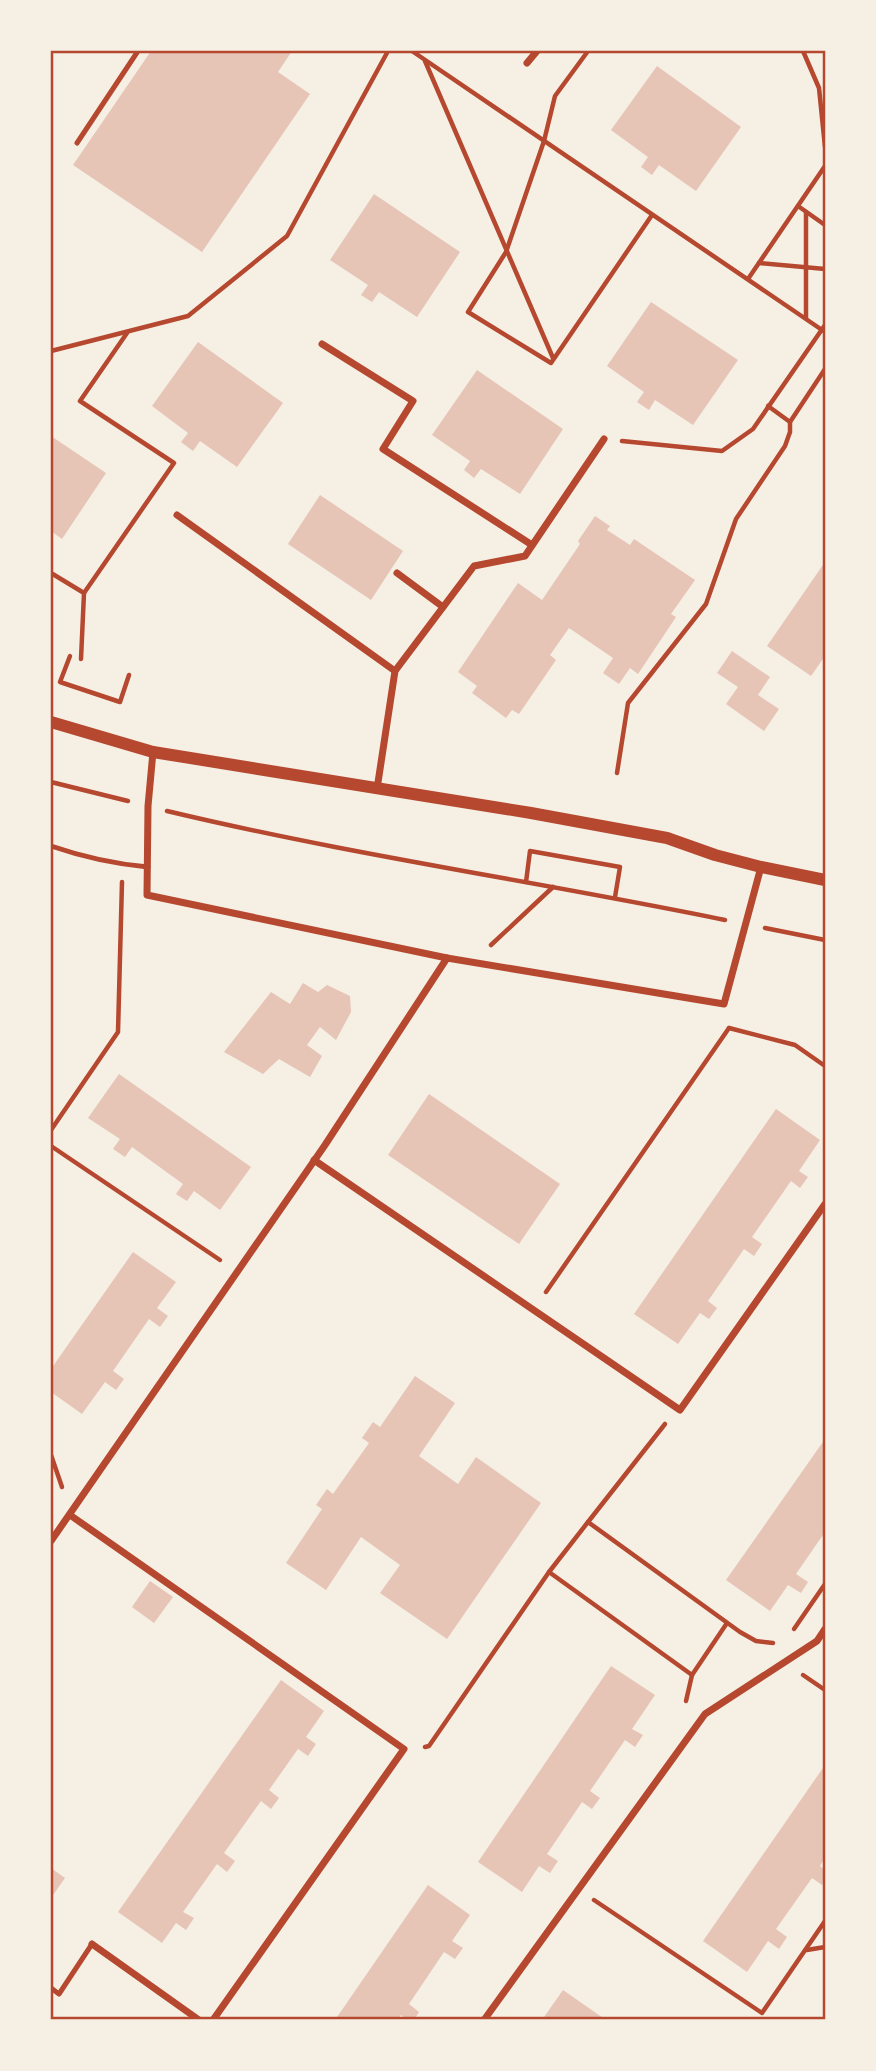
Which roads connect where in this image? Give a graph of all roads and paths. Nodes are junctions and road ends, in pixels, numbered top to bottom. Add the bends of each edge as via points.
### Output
1 (138, 51) edge
2 (388, 51) edge
3 (412, 51) edge
4 (537, 51) edge
5 (588, 51) edge
6 (803, 51) edge
7 (424, 59) junction
8 (527, 63) dead end
9 (544, 141) junction
10 (77, 143) dead end
11 (825, 146) edge
12 (825, 166) edge
13 (798, 206) junction
14 (806, 212) junction
15 (652, 215) junction
16 (825, 225) edge
17 (506, 252) junction
18 (759, 263) junction
19 (806, 267) junction
20 (825, 269) edge
21 (748, 279) junction
22 (806, 319) junction
23 (825, 325) edge
24 (128, 331) junction
25 (824, 331) edge
26 (322, 344) dead end
27 (51, 351) edge
28 (554, 359) junction
29 (825, 369) edge
30 (768, 406) junction
31 (790, 422) junction
32 (604, 439) joint
33 (177, 515) dead end
34 (532, 545) junction
35 (51, 573) edge
36 (397, 573) dead end
37 (83, 593) junction
38 (443, 607) junction
39 (70, 656) dead end
40 (80, 659) dead end
41 (395, 671) junction
42 (129, 675) dead end
43 (51, 722) edge
44 (153, 751) junction
45 (617, 773) dead end
46 (51, 782) edge
47 (377, 789) junction
48 (124, 801) junction
49 (148, 806) junction
50 (124, 813) dead end
51 (51, 846) edge
52 (122, 865) junction
53 (148, 867) junction
54 (761, 867) junction
55 (825, 880) edge
56 (526, 882) junction
57 (554, 886) junction
58 (615, 897) junction
59 (745, 924) junction
60 (825, 940) edge
61 (447, 958) junction
62 (477, 963) junction
63 (724, 1004) junction
64 (729, 1028) junction
65 (825, 1066) edge
66 (51, 1130) edge
67 (51, 1146) edge
68 (314, 1160) junction
69 (825, 1205) edge
70 (224, 1263) dead end
71 (533, 1310) junction
72 (680, 1410) junction
73 (70, 1515) junction
74 (588, 1522) junction
75 (51, 1541) edge
76 (550, 1572) junction
77 (825, 1584) edge
78 (727, 1623) junction
79 (825, 1629) edge
80 (788, 1637) dead end
81 (780, 1641) dead end
82 (404, 1749) junction
83 (579, 1889) junction
84 (825, 1922) edge
85 (92, 1944) joint
86 (825, 1947) edge
87 (806, 1950) junction
88 (51, 1988) edge
89 (762, 2013) junction
90 (199, 2020) edge
91 (213, 2020) edge
92 (484, 2020) edge
93 (758, 2020) edge

1 - 10 lane
2 - 24 path via 287,236 188,316
3 - 7 path
4 - 8 street
5 - 9 path via 555,96
6 - 11 path via 819,88
7 - 9 path
7 - 17 path
9 - 15 path
9 - 17 path
12 - 13 path
13 - 14 path
13 - 18 path
14 - 16 path
14 - 19 path
15 - 21 path
15 - 28 path
17 - 28 path
17 - 28 path via 468,312 551,363
18 - 19 path
18 - 21 path
19 - 20 path
19 - 22 path
21 - 22 path
22 - 25 path
23 - 25 path
24 - 27 path
24 - 37 path via 80,401 174,463
25 - 30 path
26 - 34 street via 413,401 383,449
29 - 31 path
30 - 31 path
30 - 32 path via 752,429 722,451
31 - 45 path via 785,446 736,519 706,604 628,703
32 - 34 street
33 - 41 street
34 - 38 street via 525,556 474,566
35 - 37 path
36 - 38 street
37 - 40 path
38 - 41 street
39 - 42 path via 60,682 120,702
41 - 47 street
43 - 44 street
44 - 47 street
44 - 49 street
46 - 48 path
47 - 54 street via 667,838
48 - 49 path
48 - 50 path
49 - 53 street
49 - 56 path via 237,828
51 - 52 lane
52 - 53 lane
52 - 66 path via 118,1032
53 - 61 street via 147,895
54 - 55 street
54 - 59 street
56 - 57 path
56 - 58 path via 530,851 589,860 620,867
57 - 58 path
57 - 62 path via 492,943
58 - 59 path
59 - 60 path
59 - 63 street
61 - 62 street
61 - 68 street
62 - 63 street
63 - 64 path
64 - 65 path via 795,1045
64 - 71 path
67 - 70 path
68 - 71 street
68 - 73 street
69 - 72 street
71 - 72 street
72 - 74 path
73 - 75 street
73 - 82 street
74 - 76 path
74 - 78 path
76 - 78 path via 692,1675
76 - 82 path via 429,1746
77 - 80 path
78 - 81 path via 756,1641
79 - 83 street via 817,1640 705,1714
82 - 91 street
83 - 89 path
83 - 92 street
84 - 87 path
85 - 88 lane via 59,1994
85 - 90 street
86 - 87 path
87 - 89 path
89 - 93 path

